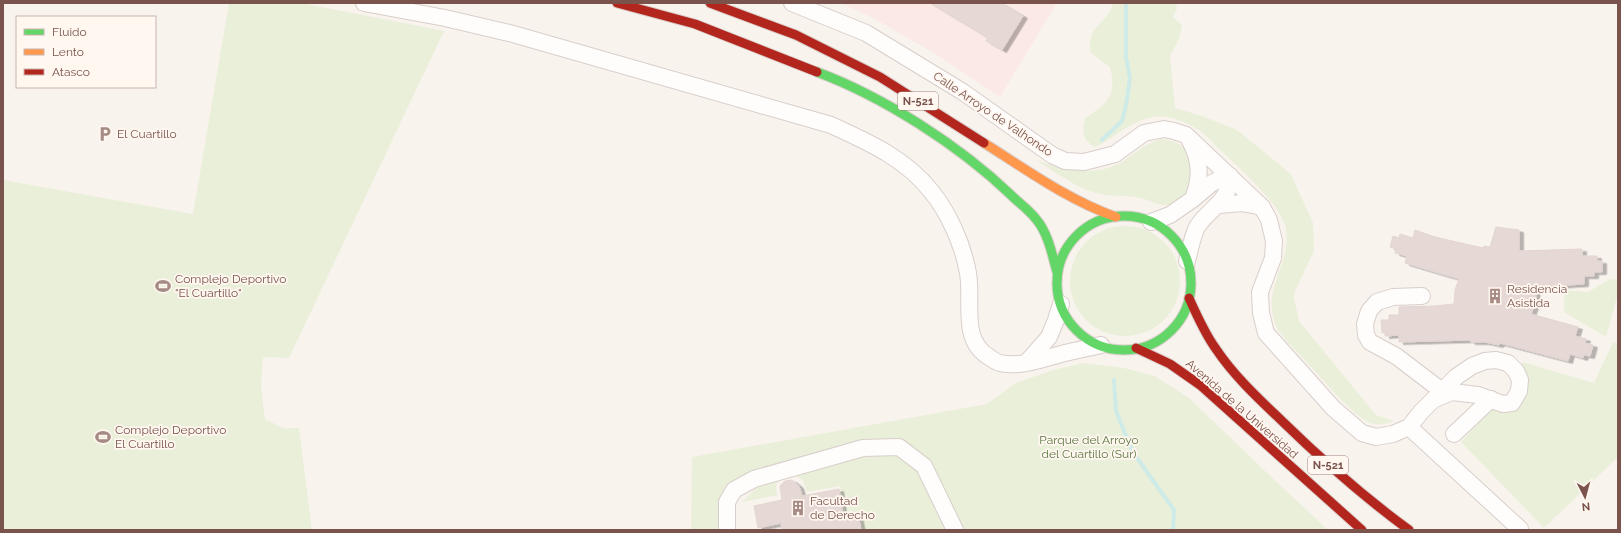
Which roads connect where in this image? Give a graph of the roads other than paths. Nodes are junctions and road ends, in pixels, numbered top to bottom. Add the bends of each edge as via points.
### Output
1 (364, 3) edge
2 (617, 3) edge
3 (710, 3) edge
4 (792, 3) edge
5 (1186, 135) junction
6 (1230, 176) junction
7 (1194, 199) junction
8 (1219, 205) junction
9 (1262, 207) junction
10 (1116, 217) junction
11 (1151, 222) junction
12 (1187, 261) junction
13 (1057, 272) junction
14 (1422, 296) dead end
15 (1189, 298) junction
16 (1061, 304) junction
17 (1101, 345) junction
18 (1136, 348) junction
19 (1027, 362) junction
20 (1438, 395) junction
21 (1491, 400) junction
22 (1409, 427) junction
23 (1454, 434) dead end
24 (727, 530) edge
25 (955, 530) edge
26 (1362, 530) edge
27 (1409, 530) edge
28 (1520, 530) edge

1 - 19 street via 513,34 831,125 872,144 910,169 931,191 955,229 968,273 969,318 973,339 981,352 999,363
2 - 13 highway, N-521 via 695,24 830,76 917,123 989,174 1036,219 1048,241
3 - 10 highway, N-521 via 796,35 880,77 1053,187 1098,211
4 - 5 street, Calle Arroyo de Valhondo via 866,33 963,92 1052,155 1065,161 1084,162 1115,154 1144,133 1164,129
5 - 6 street, Calle Arroyo de Valhondo
5 - 7 street via 1195,150 1198,167 1199,183
6 - 7 street via 1212,183
6 - 8 street via 1230,187
6 - 9 street, Calle Arroyo de Valhondo
7 - 11 street via 1170,215
8 - 9 street via 1242,203
8 - 12 street via 1206,216 1197,229
9 - 22 street via 1269,220 1274,241 1273,258 1260,292 1261,313 1266,333 1333,408 1362,433 1376,437 1393,434
10 - 11 highway, N-521 via 1138,217
10 - 13 highway, N-521 via 1099,221 1074,238 1063,255
11 - 12 highway, N-521 via 1173,237
12 - 15 highway, N-521 via 1191,279
13 - 16 highway, N-521
14 - 20 street via 1393,297 1377,302 1369,311 1365,324 1366,335 1370,342 1396,356
15 - 18 highway, N-521 via 1178,322 1167,334 1152,343
15 - 27 highway, Avenida de la Universidad / N-521 via 1215,349 1252,393 1372,503
16 - 17 highway, N-521 via 1067,318 1076,329
16 - 19 street via 1049,337
17 - 18 highway, N-521 via 1112,348
17 - 19 street
18 - 26 highway, Avenida de la Universidad / N-521 via 1151,353 1200,385
20 - 21 street via 1452,392 1478,395
20 - 21 street via 1456,377 1472,366 1496,360 1508,364 1516,371 1520,380 1519,391 1512,403 1503,404
20 - 22 street
21 - 23 street
22 - 28 street
24 - 25 street via 727,502 734,490 754,479 863,448 899,447 924,466

